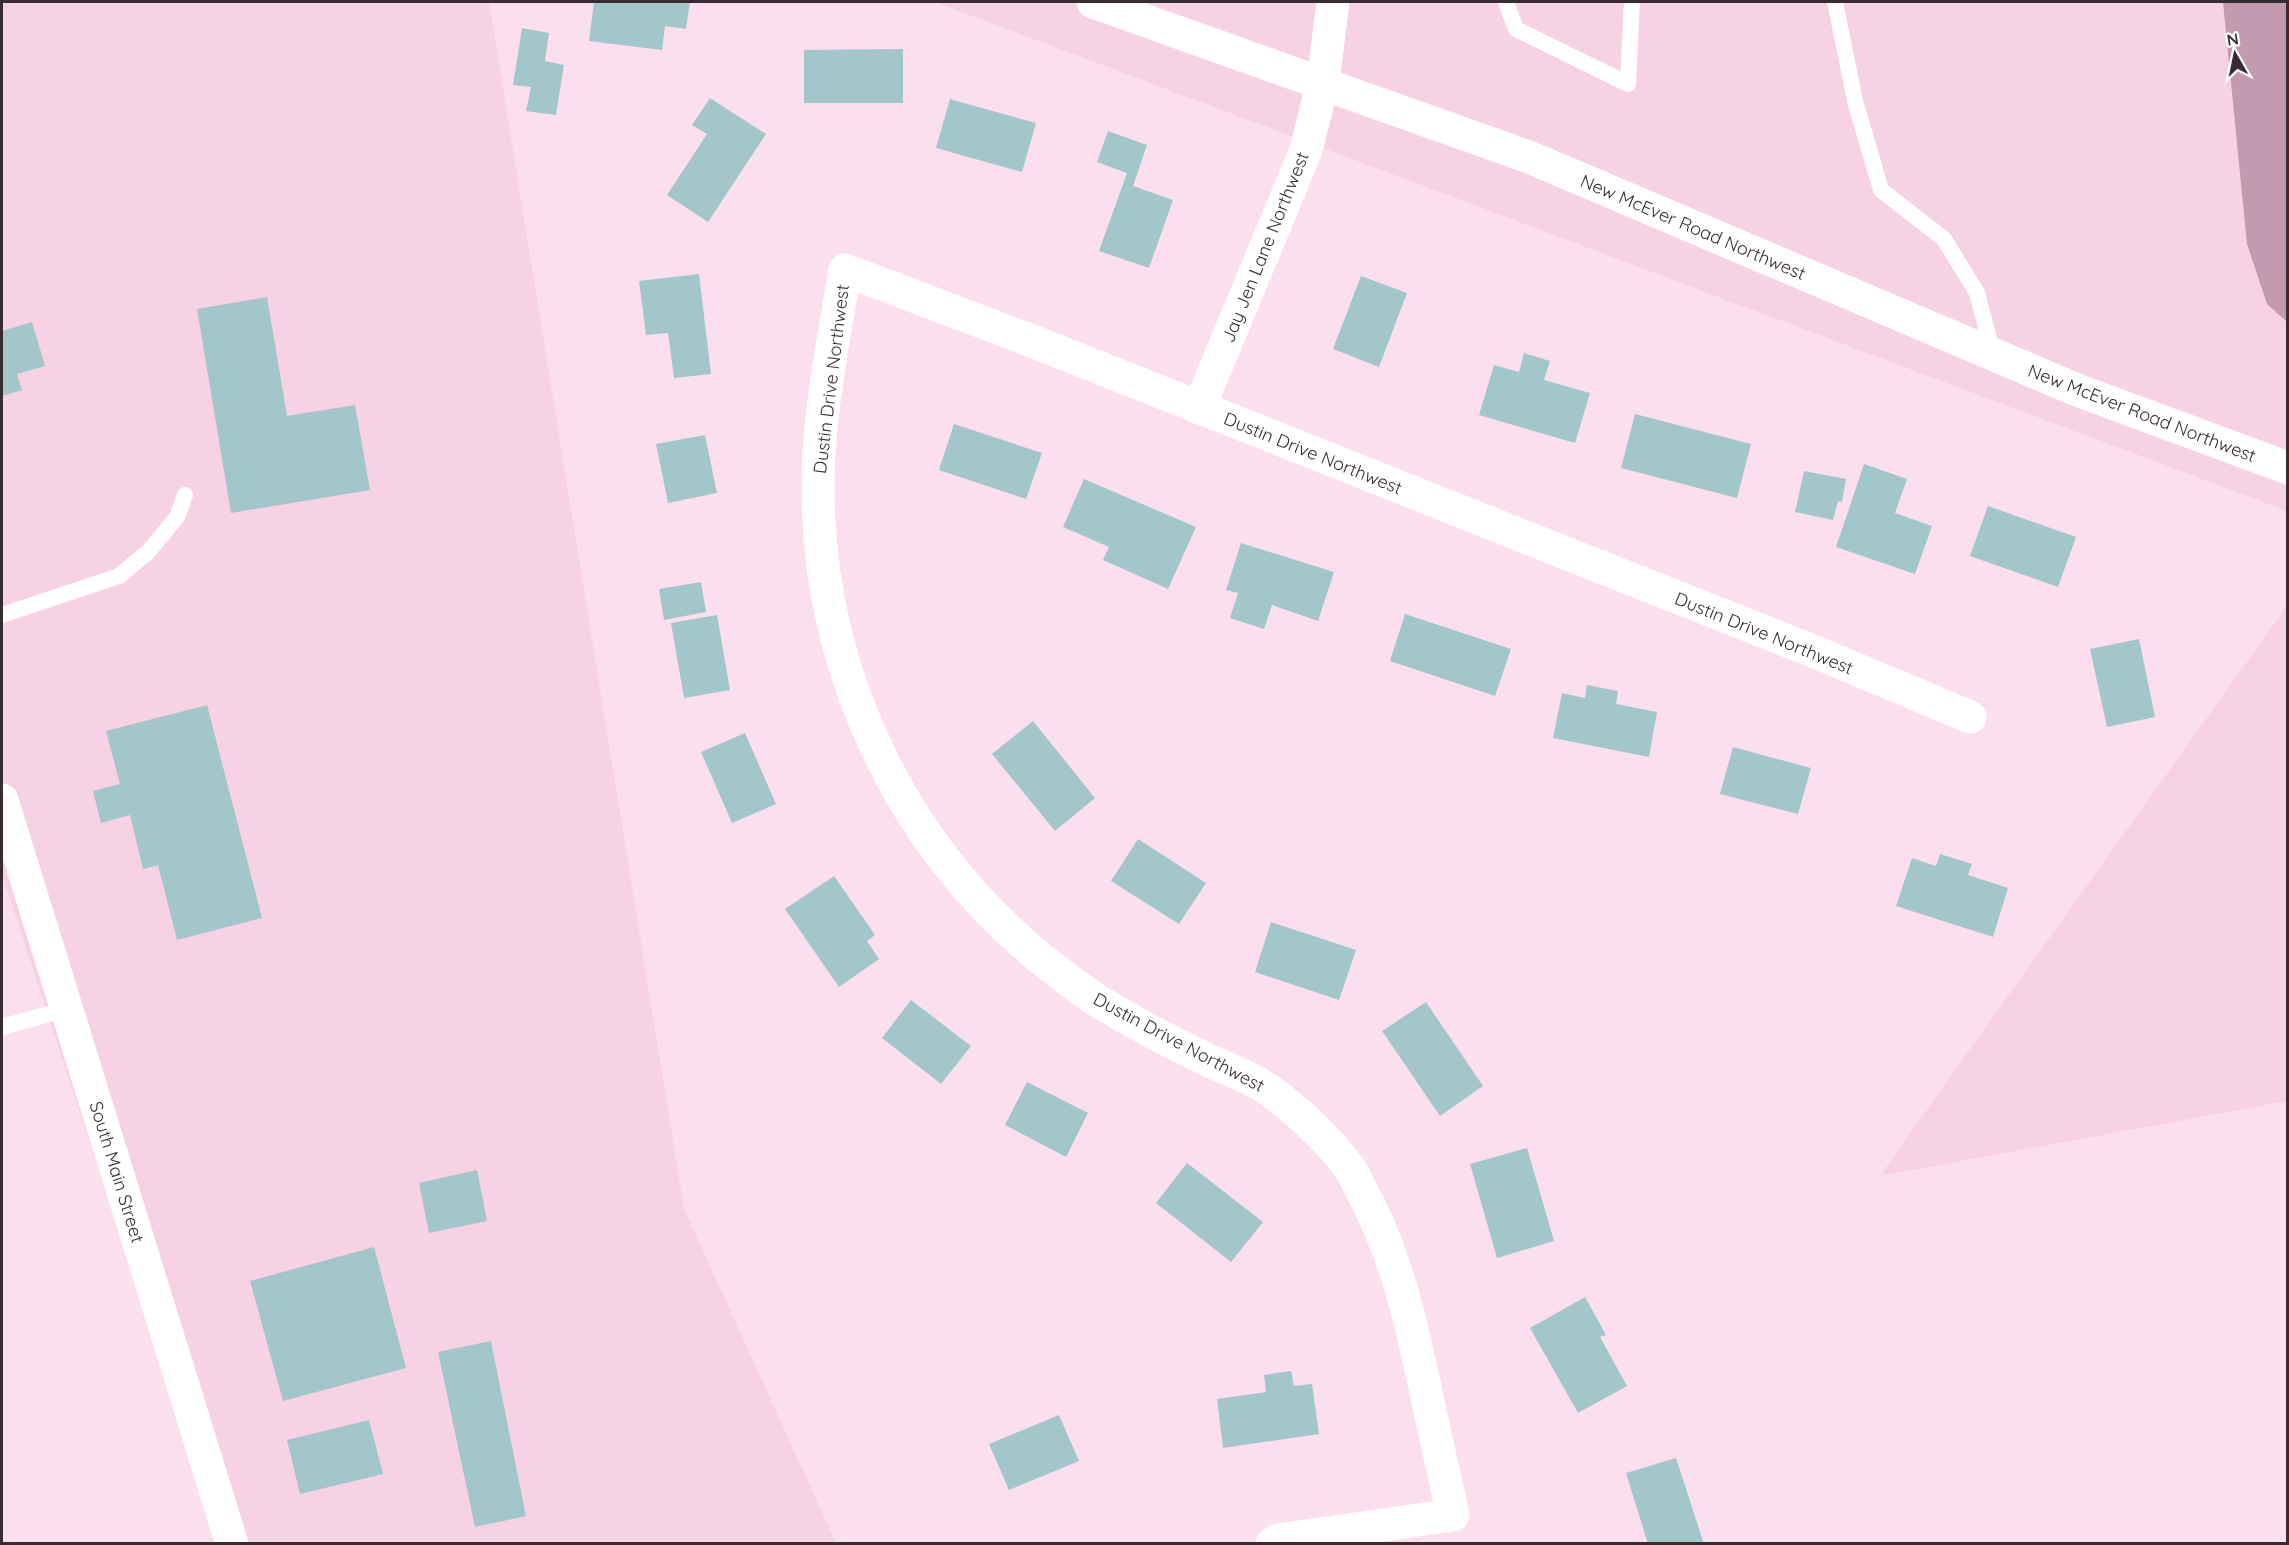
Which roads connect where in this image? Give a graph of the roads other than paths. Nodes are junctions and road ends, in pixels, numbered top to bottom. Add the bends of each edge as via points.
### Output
1 (1093, 2) edge
2 (1333, 2) edge
3 (1506, 2) edge
4 (1632, 2) edge
5 (1835, 2) edge
6 (1323, 82) junction
7 (1993, 354) junction
8 (1199, 408) junction
9 (2288, 468) edge
10 (185, 495) dead end
11 (2, 615) edge
12 (1970, 717) dead end
13 (2, 803) edge
14 (66, 1009) junction
15 (2, 1028) edge
16 (232, 1544) edge
17 (1272, 1544) edge

1 - 6 street, New McEver Road Northwest
2 - 6 street, Jay Jen Lane Northwest
3 - 4 lane via 1516,29 1628,84
5 - 7 lane via 1855,101 1881,190 1944,239 1977,293
6 - 7 street, New McEver Road Northwest via 1529,157
6 - 8 street, Jay Jen Lane Northwest via 1306,150
7 - 9 street, New McEver Road Northwest via 2077,390
8 - 12 street, Dustin Drive Northwest
8 - 17 street, Dustin Drive Northwest via 845,270 819,451 819,506 833,619 856,700 891,779 951,869 1011,933 1092,996 1180,1047 1268,1089 1304,1119 1351,1170 1382,1232 1405,1297 1453,1515 1278,1540
10 - 11 lane via 177,517 148,552 119,576
13 - 14 street, South Main Street
14 - 15 lane
14 - 16 street, South Main Street

